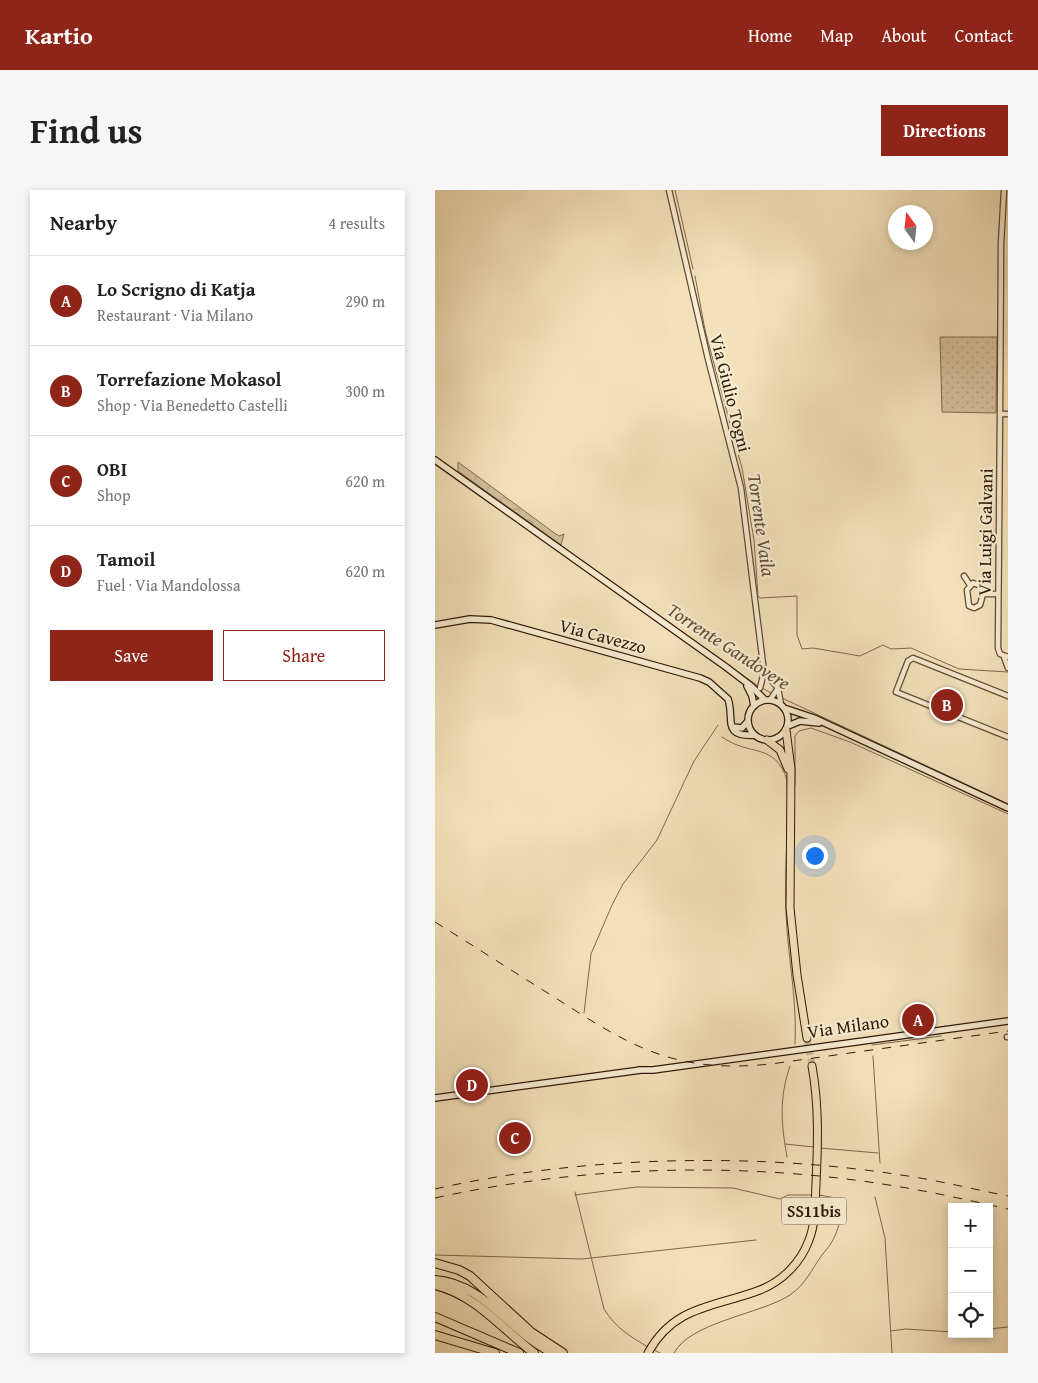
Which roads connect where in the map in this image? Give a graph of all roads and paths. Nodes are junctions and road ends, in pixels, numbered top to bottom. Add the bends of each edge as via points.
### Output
1 (669, 190) edge
2 (1003, 190) edge
3 (1000, 414) junction
4 (1008, 414) edge
5 (435, 460) edge
6 (964, 576) dead end
7 (970, 585) junction
8 (983, 594) junction
9 (997, 594) junction
10 (435, 625) edge
11 (1006, 657) edge
12 (1007, 665) edge
13 (764, 672) junction
14 (742, 680) junction
15 (761, 685) dead end
16 (778, 688) junction
17 (1008, 696) edge
18 (769, 699) junction
19 (782, 705) junction
20 (754, 706) junction
21 (748, 721) junction
22 (827, 724) junction
23 (732, 727) junction
24 (787, 728) junction
25 (755, 735) junction
26 (1008, 737) edge
27 (767, 740) junction
28 (790, 781) junction
29 (1008, 808) edge
30 (1008, 1021) edge
31 (807, 1038) tunnel mouth
32 (812, 1066) tunnel mouth
33 (435, 1098) edge
34 (435, 1263) edge
35 (435, 1280) edge
36 (435, 1286) edge
37 (435, 1317) edge
38 (435, 1335) edge
39 (495, 1353) edge
40 (519, 1353) edge
41 (534, 1353) edge
42 (553, 1353) edge
43 (563, 1353) edge
44 (648, 1353) edge

1 - 13 street, Via Giulio Togni via 741,488
2 - 3 street, Via Luigi Galvani
3 - 4 street
3 - 9 street, Via Luigi Galvani
5 - 14 main road
6 - 7 street
7 - 8 street via 979,584
7 - 8 street via 967,590 969,606 975,608 980,605
8 - 9 street
9 - 11 street, Via Luigi Galvani via 998,648
10 - 23 main road, Via Cavezzo via 470,619 491,620 701,678 728,699
11 - 12 street, Via Luigi Galvani
13 - 15 street, Via Giulio Togni
13 - 16 street
14 - 18 main road
14 - 20 main road
16 - 18 street
16 - 19 street
17 - 26 street via 913,658 908,661 896,692
18 - 19 main road
18 - 20 main road
19 - 22 main road
19 - 24 main road via 788,715
20 - 21 main road
21 - 23 main road via 742,728
21 - 25 main road
22 - 24 main road via 800,721
22 - 29 main road
23 - 25 main road via 740,735
24 - 27 main road via 777,738
24 - 28 main road
25 - 27 main road
27 - 28 main road via 780,750
28 - 31 main road via 790,908
30 - 33 main road, Via Milano
32 - 44 main road, SS11bis via 819,1130 814,1219 805,1249 786,1274 769,1285 702,1306 679,1319 663,1332
34 - 43 highway via 470,1276 531,1332
35 - 42 highway via 476,1294 527,1338
36 - 41 highway via 474,1303
37 - 40 highway
38 - 39 highway

